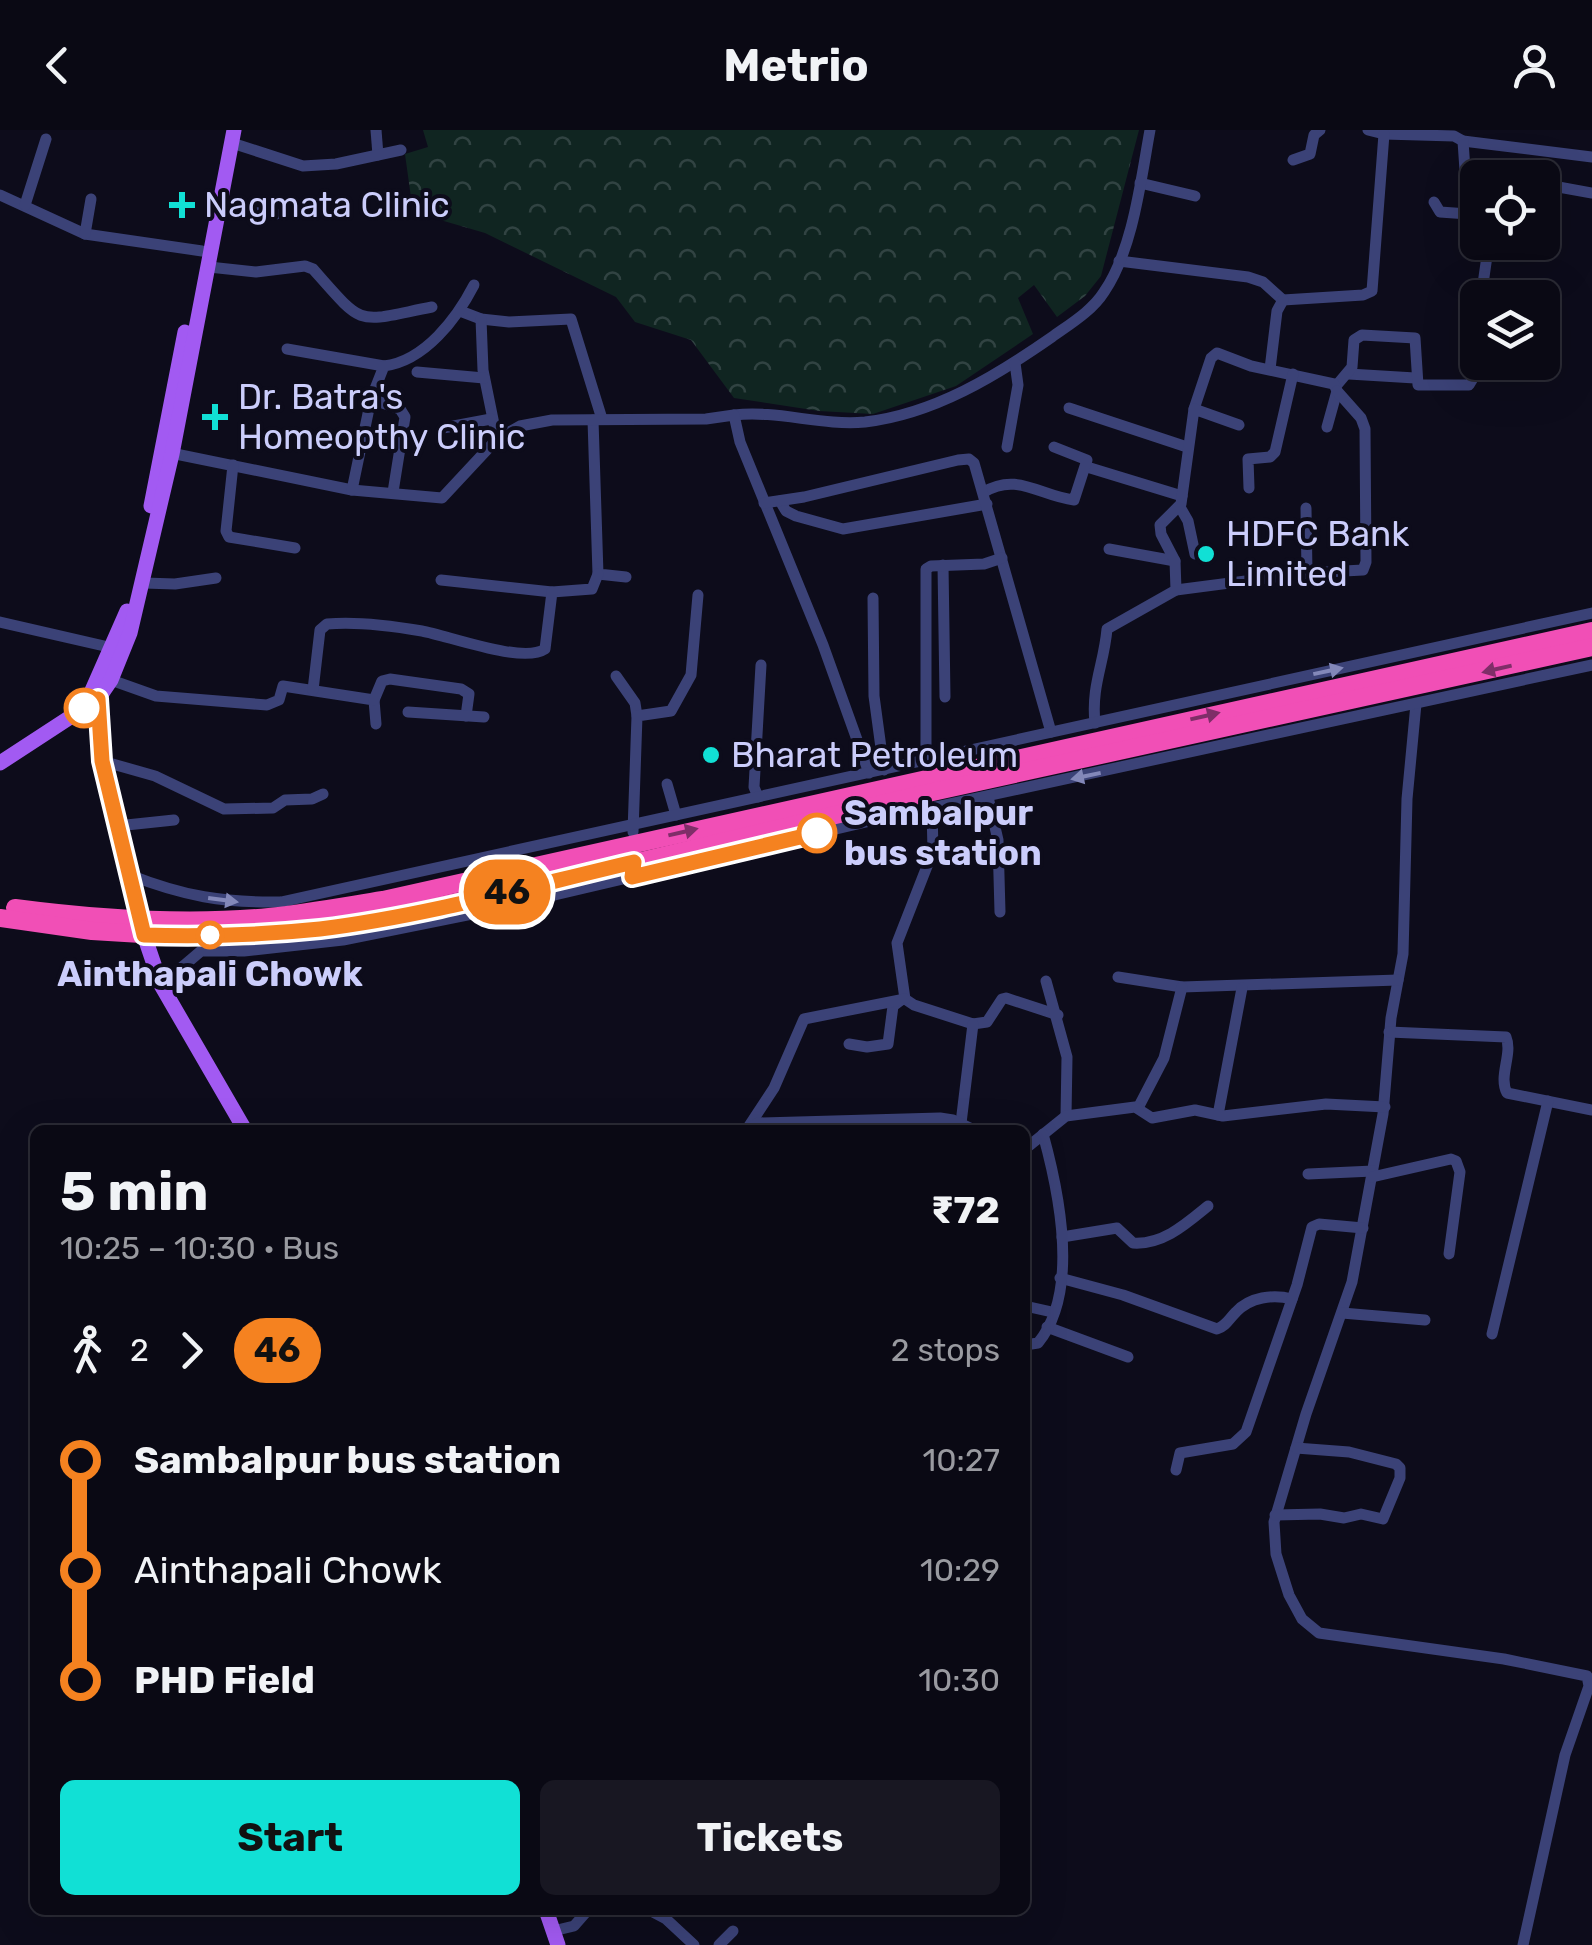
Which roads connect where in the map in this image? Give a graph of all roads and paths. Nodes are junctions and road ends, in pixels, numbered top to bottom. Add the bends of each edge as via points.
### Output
1 (376, 130) edge
2 (1150, 130) edge
3 (1320, 130) edge
4 (1368, 130) edge
5 (230, 134) edge
6 (1384, 134) junction
7 (46, 139) dead end
8 (1463, 141) junction
9 (400, 150) dead end
10 (378, 155) junction
11 (1592, 157) edge
12 (1293, 160) dead end
13 (1468, 160) edge
14 (1140, 183) junction
15 (1560, 187) edge
16 (1592, 193) edge
17 (0, 194) edge
18 (1196, 196) dead end
19 (91, 199) dead end
20 (1434, 202) dead end
21 (25, 206) junction
22 (219, 210) junction
23 (276, 214) dead end
24 (1460, 214) edge
25 (85, 234) junction
26 (205, 259) junction
27 (1119, 261) junction
28 (474, 284) dead end
29 (1284, 300) junction
30 (432, 307) dead end
31 (460, 311) junction
32 (481, 319) junction
33 (287, 349) dead end
34 (1015, 362) junction
35 (384, 366) junction
36 (1270, 369) junction
37 (417, 372) dead end
38 (1293, 374) junction
39 (1349, 374) junction
40 (484, 378) junction
41 (1415, 378) junction
42 (1473, 380) edge
43 (1337, 389) junction
44 (371, 399) junction
45 (1069, 408) dead end
46 (1194, 409) junction
47 (734, 415) junction
48 (491, 419) junction
49 (597, 419) junction
50 (1239, 426) dead end
51 (1327, 426) dead end
52 (442, 428) dead end
53 (497, 438) junction
54 (1054, 447) dead end
55 (1187, 447) junction
56 (1007, 448) dead end
57 (167, 452) junction
58 (233, 465) junction
59 (1086, 466) junction
60 (1248, 488) dead end
61 (352, 490) junction
62 (393, 492) junction
63 (804, 497) junction
64 (986, 498) junction
65 (780, 502) junction
66 (1181, 502) junction
67 (764, 503) junction
68 (1306, 508) dead end
69 (813, 521) junction
70 (295, 548) dead end
71 (1108, 549) dead end
72 (1196, 554) dead end
73 (1002, 558) junction
74 (1175, 561) junction
75 (943, 565) junction
76 (1306, 573) junction
77 (598, 574) junction
78 (216, 578) dead end
79 (626, 578) dead end
80 (440, 580) dead end
81 (144, 584) junction
82 (1176, 590) junction
83 (552, 592) junction
84 (698, 595) dead end
85 (873, 598) dead end
86 (1592, 613) edge
87 (0, 622) edge
88 (1592, 631) edge
89 (1592, 647) edge
90 (114, 648) junction
91 (761, 665) dead end
92 (1592, 665) edge
93 (616, 676) dead end
94 (313, 690) junction
95 (97, 693) junction
96 (945, 696) dead end
97 (374, 700) junction
98 (1416, 704) junction
99 (408, 712) dead end
100 (466, 716) junction
101 (638, 716) junction
102 (484, 717) dead end
103 (1096, 723) junction
104 (376, 724) dead end
105 (1051, 732) junction
106 (102, 761) junction
107 (926, 761) junction
108 (0, 762) edge
109 (884, 770) junction
110 (869, 773) junction
111 (667, 784) dead end
112 (323, 794) dead end
113 (988, 796) junction
114 (758, 797) junction
115 (932, 808) junction
116 (676, 815) junction
117 (174, 820) dead end
118 (116, 826) junction
119 (634, 852) junction
120 (130, 874) junction
121 (0, 906) edge
122 (1000, 912) dead end
123 (0, 918) edge
124 (142, 927) junction
125 (1118, 977) dead end
126 (1398, 980) junction
127 (1046, 981) dead end
128 (161, 986) junction
129 (1182, 988) junction
130 (1242, 988) junction
131 (905, 998) junction
132 (1058, 1015) junction
133 (973, 1024) junction
134 (1389, 1032) junction
135 (849, 1044) dead end
136 (1548, 1100) junction
137 (1384, 1107) junction
138 (1138, 1108) junction
139 (1592, 1110) edge
140 (1218, 1114) junction
141 (1066, 1116) junction
142 (961, 1122) junction
143 (242, 1125) edge
144 (750, 1125) edge
145 (754, 1125) edge
146 (966, 1125) edge
147 (1043, 1134) junction
148 (1030, 1145) edge
149 (1308, 1174) dead end
150 (1372, 1174) junction
151 (1208, 1206) dead end
152 (1362, 1228) junction
153 (1062, 1236) junction
154 (1448, 1254) dead end
155 (1060, 1278) junction
156 (1292, 1300) junction
157 (1030, 1307) edge
158 (1052, 1312) junction
159 (1342, 1313) junction
160 (1425, 1320) dead end
161 (1047, 1327) junction
162 (1492, 1334) dead end
163 (1030, 1344) edge
164 (1128, 1357) dead end
165 (1296, 1448) junction
166 (1176, 1470) dead end
167 (1275, 1515) junction
168 (584, 1915) edge
169 (658, 1915) edge
170 (733, 1930) dead end
171 (556, 1938) edge
172 (694, 1945) edge
173 (719, 1945) edge
174 (1523, 1945) edge

1 - 10 street
2 - 14 street
3 - 12 street via 1310,154
4 - 6 street
5 - 10 street via 303,166
5 - 22 main road
5 - 26 main road
6 - 8 street
6 - 29 street via 1372,291
7 - 21 street
8 - 11 street
8 - 13 street
9 - 10 street
14 - 18 street
14 - 27 street
15 - 16 street
17 - 21 street
19 - 25 street
20 - 24 street via 1440,212
21 - 25 street
22 - 23 street
22 - 26 main road
25 - 26 street
26 - 30 street via 256,272 305,266 354,316 369,320
26 - 57 main road
27 - 29 street via 1248,277
27 - 34 street via 1092,308
28 - 31 street
29 - 36 street
31 - 32 street
31 - 35 street via 424,347
32 - 40 street
32 - 49 street via 571,319
33 - 35 street
34 - 47 street via 962,392 880,420
34 - 56 street via 1018,385
35 - 44 street
36 - 38 street
36 - 46 street via 1214,353
37 - 40 street
38 - 43 street
38 - 60 street via 1275,452 1248,459
39 - 41 street
39 - 41 street via 1357,337 1410,336 1416,342
39 - 43 street
40 - 48 street
41 - 42 street via 1422,386
43 - 51 street
43 - 76 street via 1364,423 1365,566
44 - 61 street
44 - 62 street via 405,417
45 - 55 street
46 - 50 street
46 - 55 street
47 - 49 street
47 - 67 street
48 - 52 street
48 - 53 street
49 - 53 street via 520,426
49 - 77 street
53 - 62 street via 442,498
54 - 59 street via 1085,457
55 - 66 street
57 - 58 street
57 - 81 main road
57 - 90 main road
58 - 61 street
58 - 70 street via 229,537
59 - 64 street via 1074,500 1011,482 999,483
59 - 66 street
61 - 62 street
63 - 64 street via 968,459
63 - 65 street
63 - 69 street
64 - 69 street via 843,530
64 - 73 street
65 - 67 street
65 - 69 street
66 - 72 street
66 - 74 street via 1160,529
67 - 110 street
68 - 76 street
71 - 74 street
73 - 75 street
73 - 105 street
74 - 82 street
75 - 96 street
75 - 107 street via 924,575
76 - 82 street
77 - 79 street
77 - 83 street via 592,588
78 - 81 street
80 - 83 street
81 - 95 main road via 130,634
82 - 103 street via 1107,629 1092,695
83 - 94 street via 545,648 534,654 424,631 328,624 320,630
84 - 101 street via 691,674 671,711
85 - 109 street via 874,696
103 -> 86 street
87 - 90 street
119 -> 88 highway
89 -> 119 highway
90 - 95 main road
91 - 114 street
92 - 98 street
93 - 101 street
94 - 95 street via 283,686 279,700 268,705
94 - 97 street
95 - 106 main road
95 - 108 main road
97 - 100 street via 382,681 390,679 460,689 468,694
97 - 104 street
98 -> 113 street
98 - 126 street
99 - 100 street
100 - 102 street
101 - 119 street
103 - 105 street
105 - 107 street
106 - 112 street via 155,776 224,809 273,808
106 - 118 main road
107 - 109 street
109 - 110 street
110 - 114 street
111 - 116 street
113 - 115 street
113 - 122 street
114 - 116 street
115 - 119 street
115 - 131 street via 933,852 897,943
116 - 119 street
117 - 118 street
118 - 120 main road
120 -> 119 street via 230,903 281,902
119 - 124 highway via 413,912 325,928 268,934
119 - 128 street via 343,940 201,951
120 - 124 main road
121 - 124 highway
123 - 124 highway
124 - 128 main road
125 - 129 street
126 - 130 street
126 - 134 street
127 - 132 street
128 - 143 main road
129 - 130 street
129 - 138 street via 1167,1048
130 - 140 street
131 - 133 street
131 - 135 street via 893,1006 888,1044
131 - 144 street via 804,1018
132 - 133 street via 1006,998 987,1022
132 - 141 street via 1067,1056
133 - 142 street
134 - 136 street via 1506,1037 1504,1088
134 - 137 street
136 - 139 street
136 - 162 street
137 - 140 street via 1326,1104
137 - 150 street
138 - 140 street via 1152,1118 1195,1110
138 - 141 street
141 - 147 street
142 - 145 street
142 - 146 street
147 - 148 street
147 - 153 street
149 - 150 street
150 - 152 street
150 - 154 street via 1456,1160 1460,1172
151 - 153 street via 1178,1231 1144,1243 1133,1243 1117,1228
152 - 156 street via 1312,1227
152 - 159 street
153 - 155 street
155 - 156 street via 1217,1329 1258,1299
155 - 158 street
156 - 166 street via 1243,1438 1180,1452
157 - 158 street
158 - 161 street
159 - 160 street
159 - 165 street
161 - 163 street
161 - 164 street
165 - 167 street
165 - 167 street via 1396,1464 1400,1478 1383,1519
167 - 174 street via 1276,1554 1290,1595 1319,1633 1588,1676
168 - 171 street
169 - 172 street
170 - 173 street

